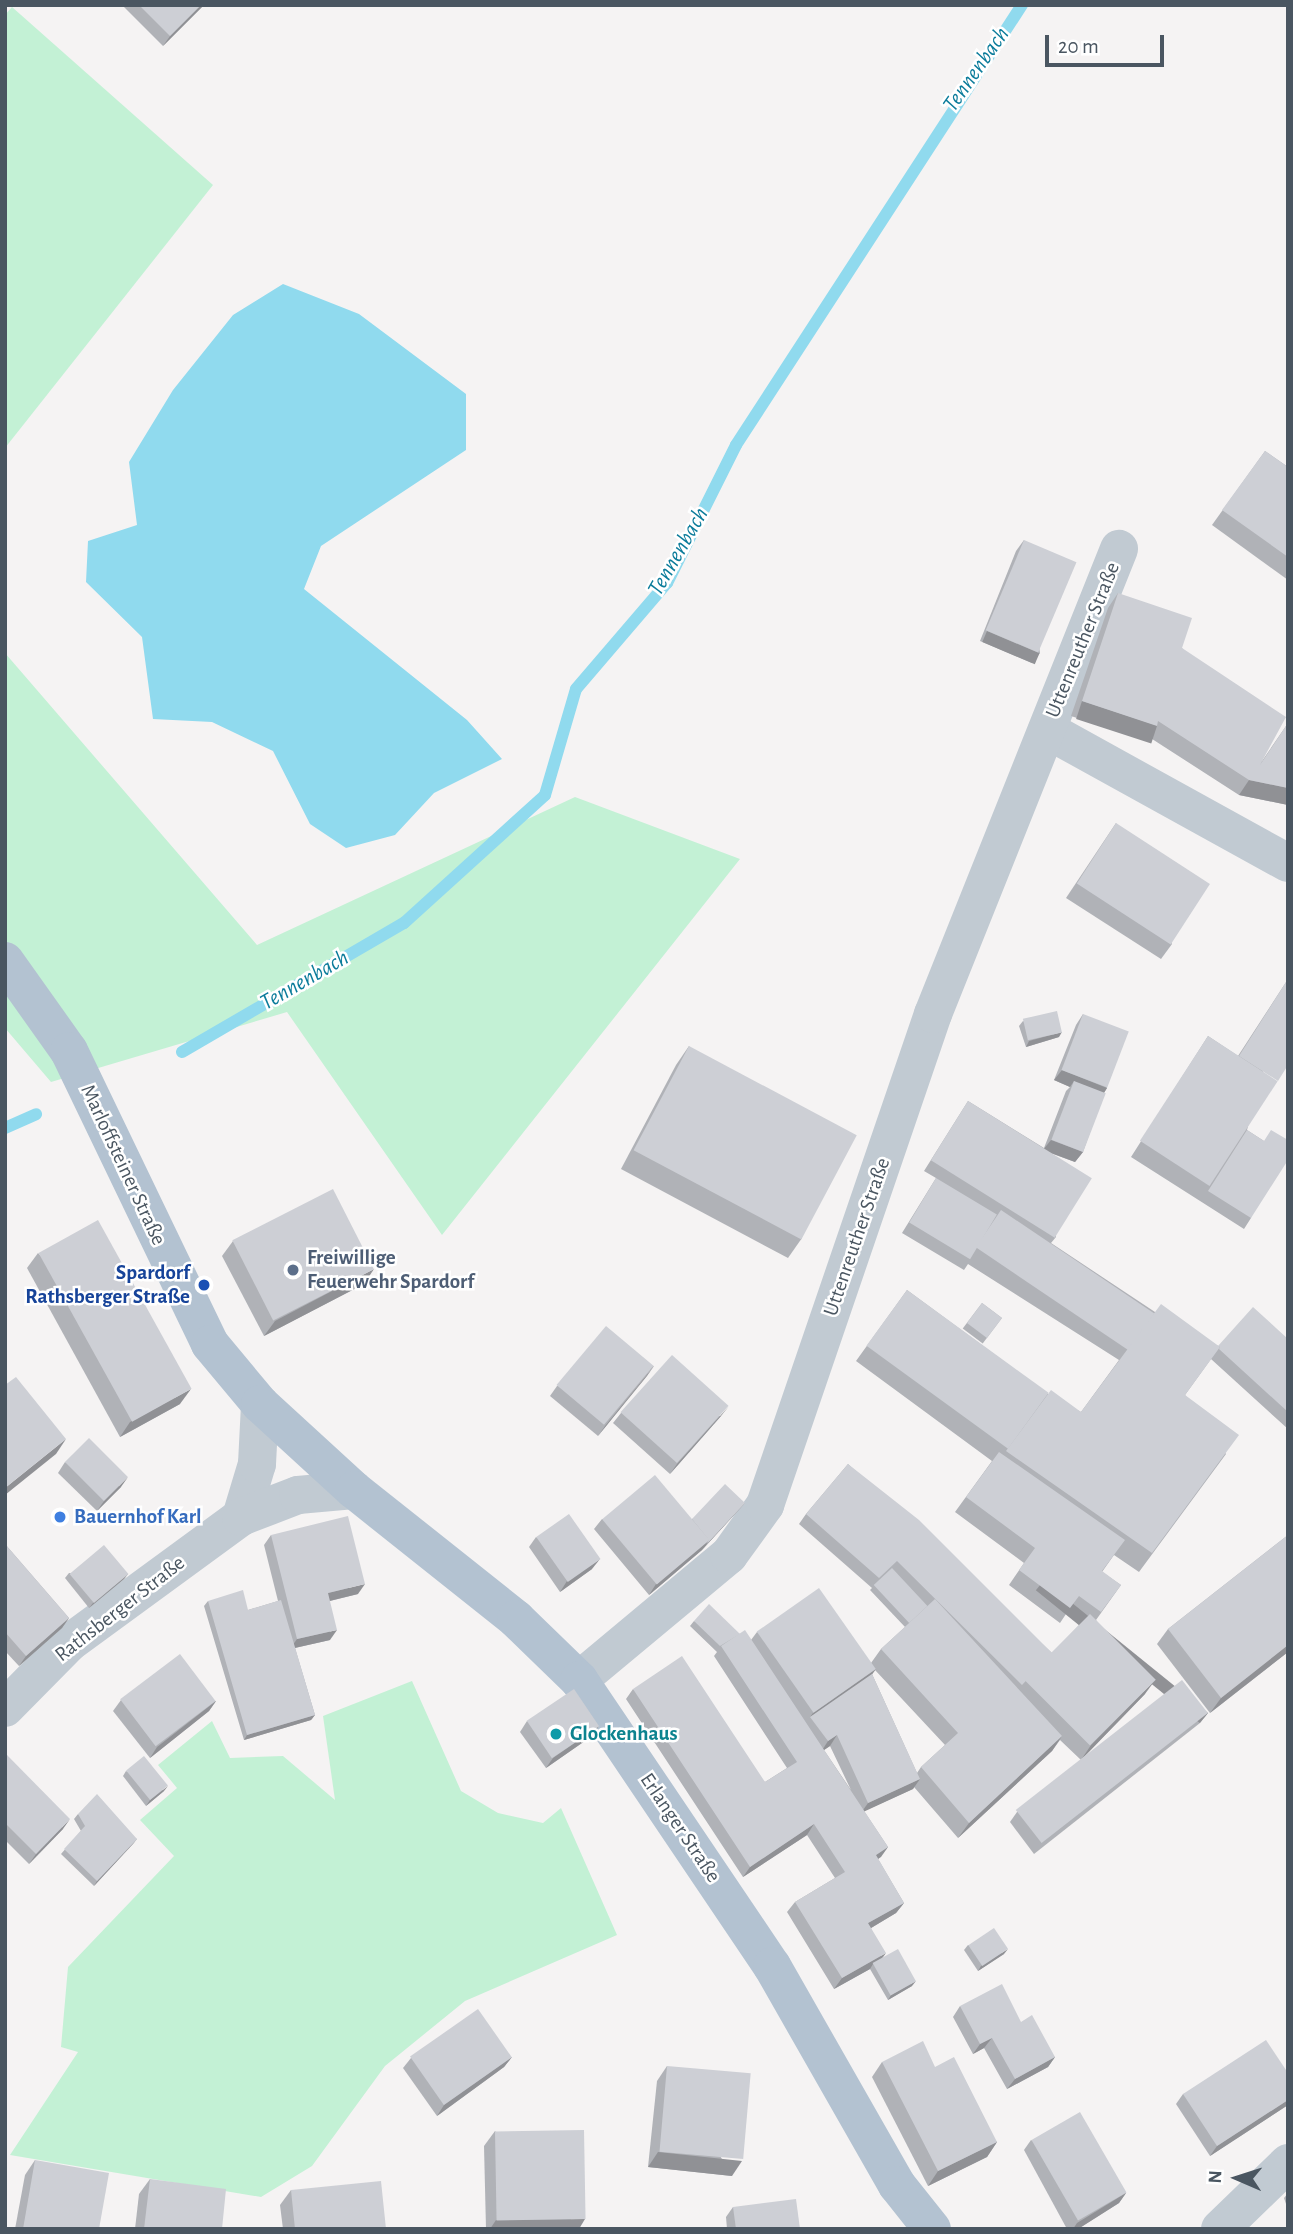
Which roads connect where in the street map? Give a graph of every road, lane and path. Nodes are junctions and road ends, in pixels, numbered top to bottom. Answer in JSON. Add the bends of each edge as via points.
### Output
{"nodes":[{"id":1,"x":1119,"y":549,"type":"dead end"},
{"id":2,"x":1047,"y":730,"type":"junction"},
{"id":3,"x":1288,"y":863,"type":"edge"},
{"id":4,"x":5,"y":961,"type":"edge"},
{"id":5,"x":260,"y":1404,"type":"junction"},
{"id":6,"x":354,"y":1490,"type":"junction"},
{"id":7,"x":241,"y":1517,"type":"junction"},
{"id":8,"x":579,"y":1680,"type":"junction"},
{"id":9,"x":5,"y":1708,"type":"edge"},
{"id":10,"x":1288,"y":2163,"type":"edge"},
{"id":11,"x":932,"y":2229,"type":"edge"},
{"id":12,"x":1220,"y":2229,"type":"edge"}],
"edges":[{"from":1,"to":2,"type":"street","name":"Uttenreuther Straße"},
{"from":2,"to":3,"type":"street","name":"Uttenreuther Straße"},
{"from":2,"to":8,"type":"street","name":"Uttenreuther Straße","via":[[933,1014],[765,1505],[729,1555]]},
{"from":4,"to":5,"type":"main road","name":"Marloffsteiner Straße","via":[[75,1062],[210,1344]]},
{"from":5,"to":6,"type":"main road","name":"Marloffsteiner Straße"},
{"from":5,"to":7,"type":"street","via":[[257,1464]]},
{"from":6,"to":7,"type":"street","name":"Rathsberger Straße","via":[[298,1495]]},
{"from":6,"to":8,"type":"main road","name":"Erlanger Straße","via":[[516,1619]]},
{"from":7,"to":9,"type":"street","name":"Rathsberger Straße","via":[[69,1643]]},
{"from":8,"to":11,"type":"main road","name":"Erlanger Straße","via":[[772,1966],[897,2185]]},
{"from":10,"to":12,"type":"street"}]}
